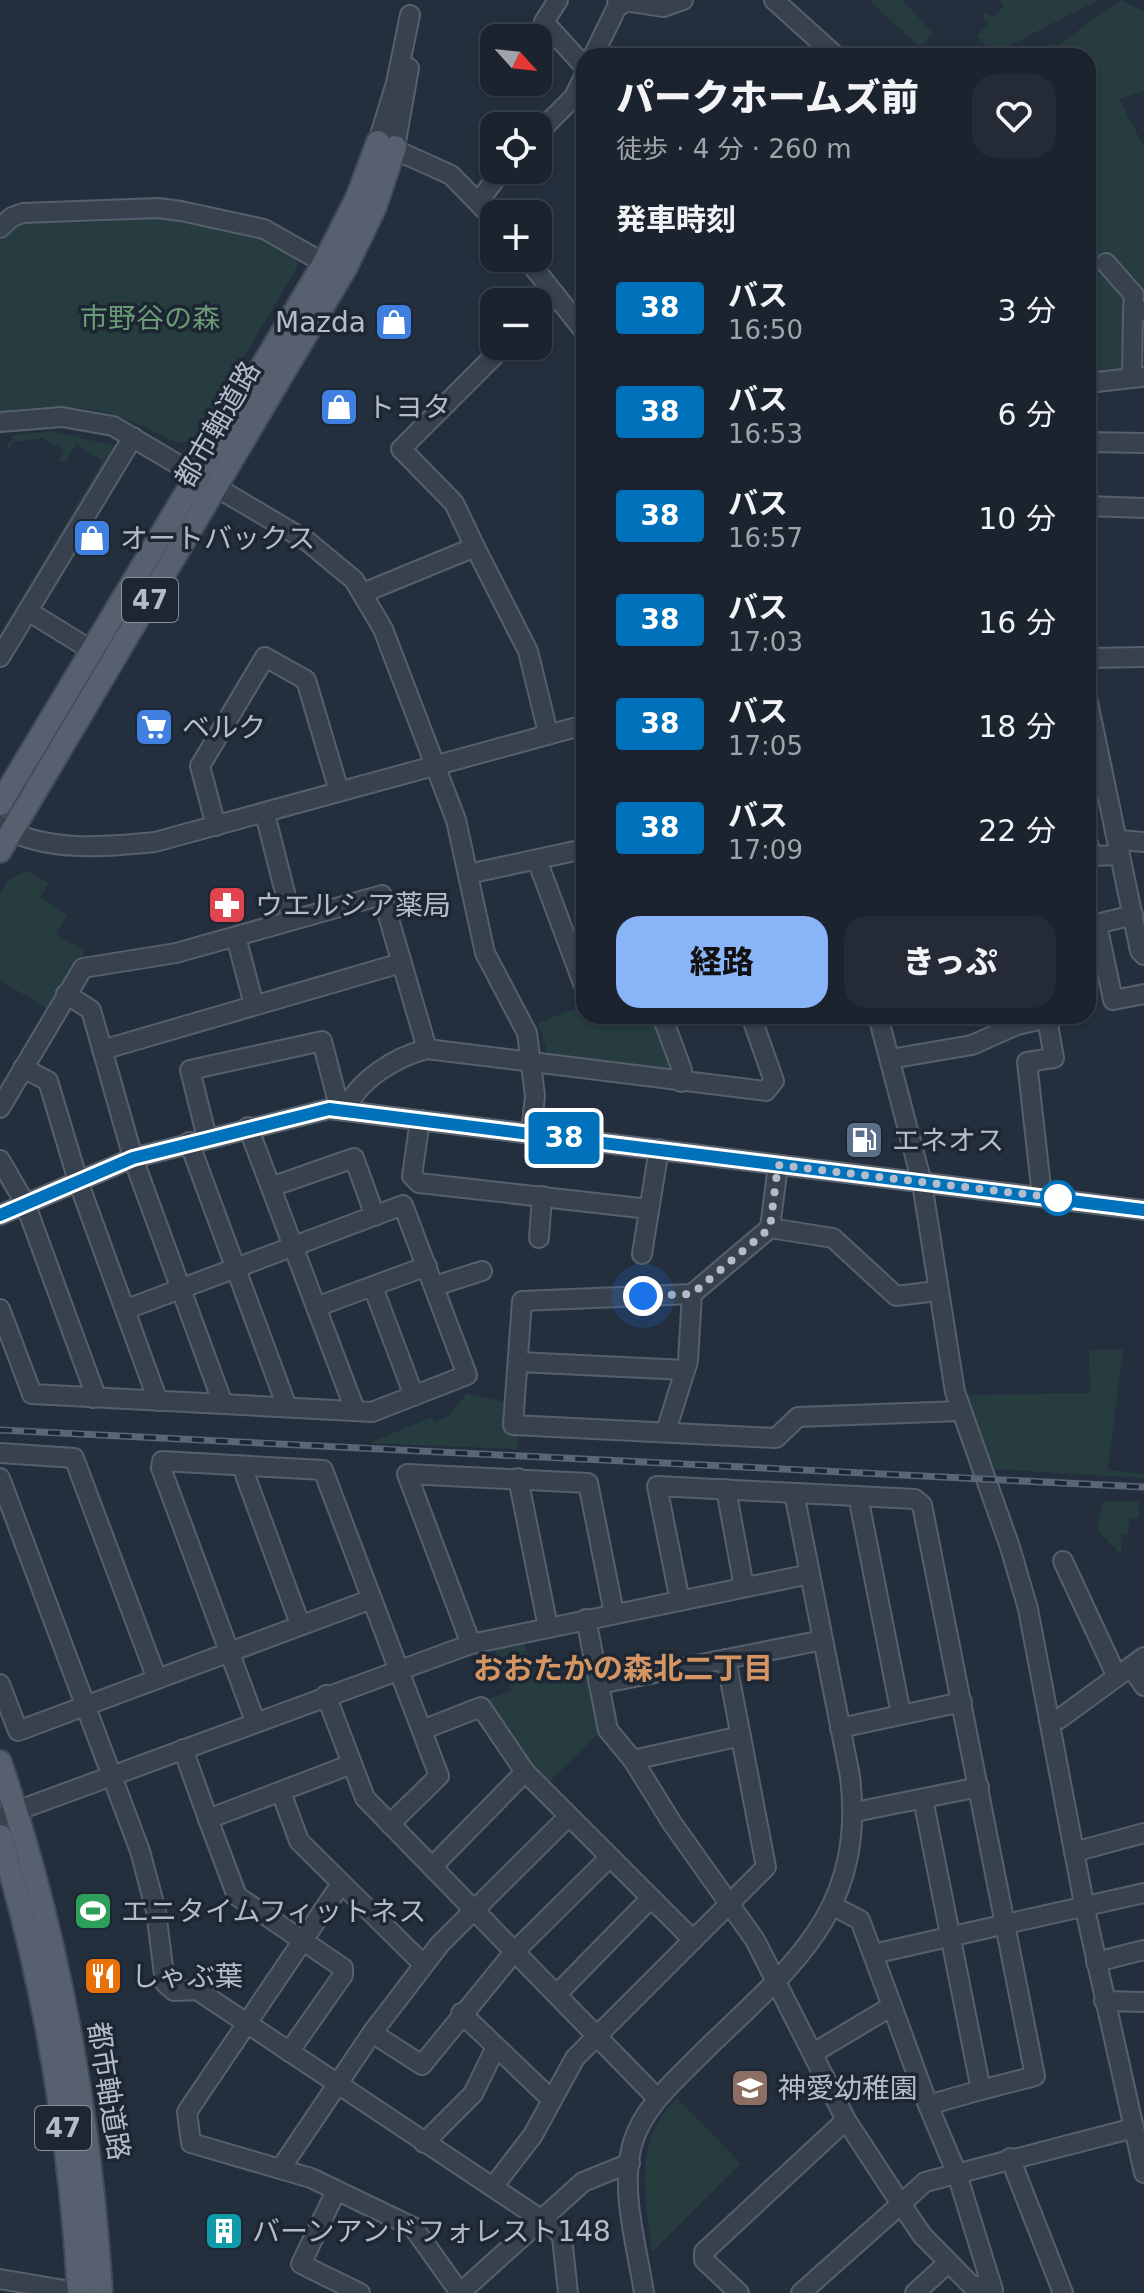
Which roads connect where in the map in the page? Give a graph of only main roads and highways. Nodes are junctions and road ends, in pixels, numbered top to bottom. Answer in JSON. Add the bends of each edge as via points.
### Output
{"nodes":[{"id":1,"x":206,"y":481,"type":"junction"},
{"id":2,"x":0,"y":804,"type":"edge"},
{"id":3,"x":3,"y":835,"type":"edge"},
{"id":4,"x":0,"y":1762,"type":"edge"},
{"id":5,"x":8,"y":1814,"type":"edge"},
{"id":6,"x":0,"y":1836,"type":"edge"},
{"id":7,"x":80,"y":2292,"type":"edge"},
{"id":8,"x":101,"y":2293,"type":"edge"}],
"edges":[{"from":1,"to":1,"type":"main road","name":"都市軸道路","number":"47","via":[[324,263],[386,144],[358,245]]},
{"from":1,"to":2,"type":"main road","name":"都市軸道路","number":"47","via":[[91,650]]},
{"from":1,"to":3,"type":"main road","name":"都市軸道路","number":"47"},
{"from":4,"to":5,"type":"main road","name":"都市軸道路","number":"47"},
{"from":5,"to":8,"type":"main road","name":"都市軸道路","number":"47","via":[[54,1952],[82,2103]]},
{"from":6,"to":7,"type":"main road","name":"都市軸道路","number":"47","via":[[31,1952],[58,2093]]}]}
